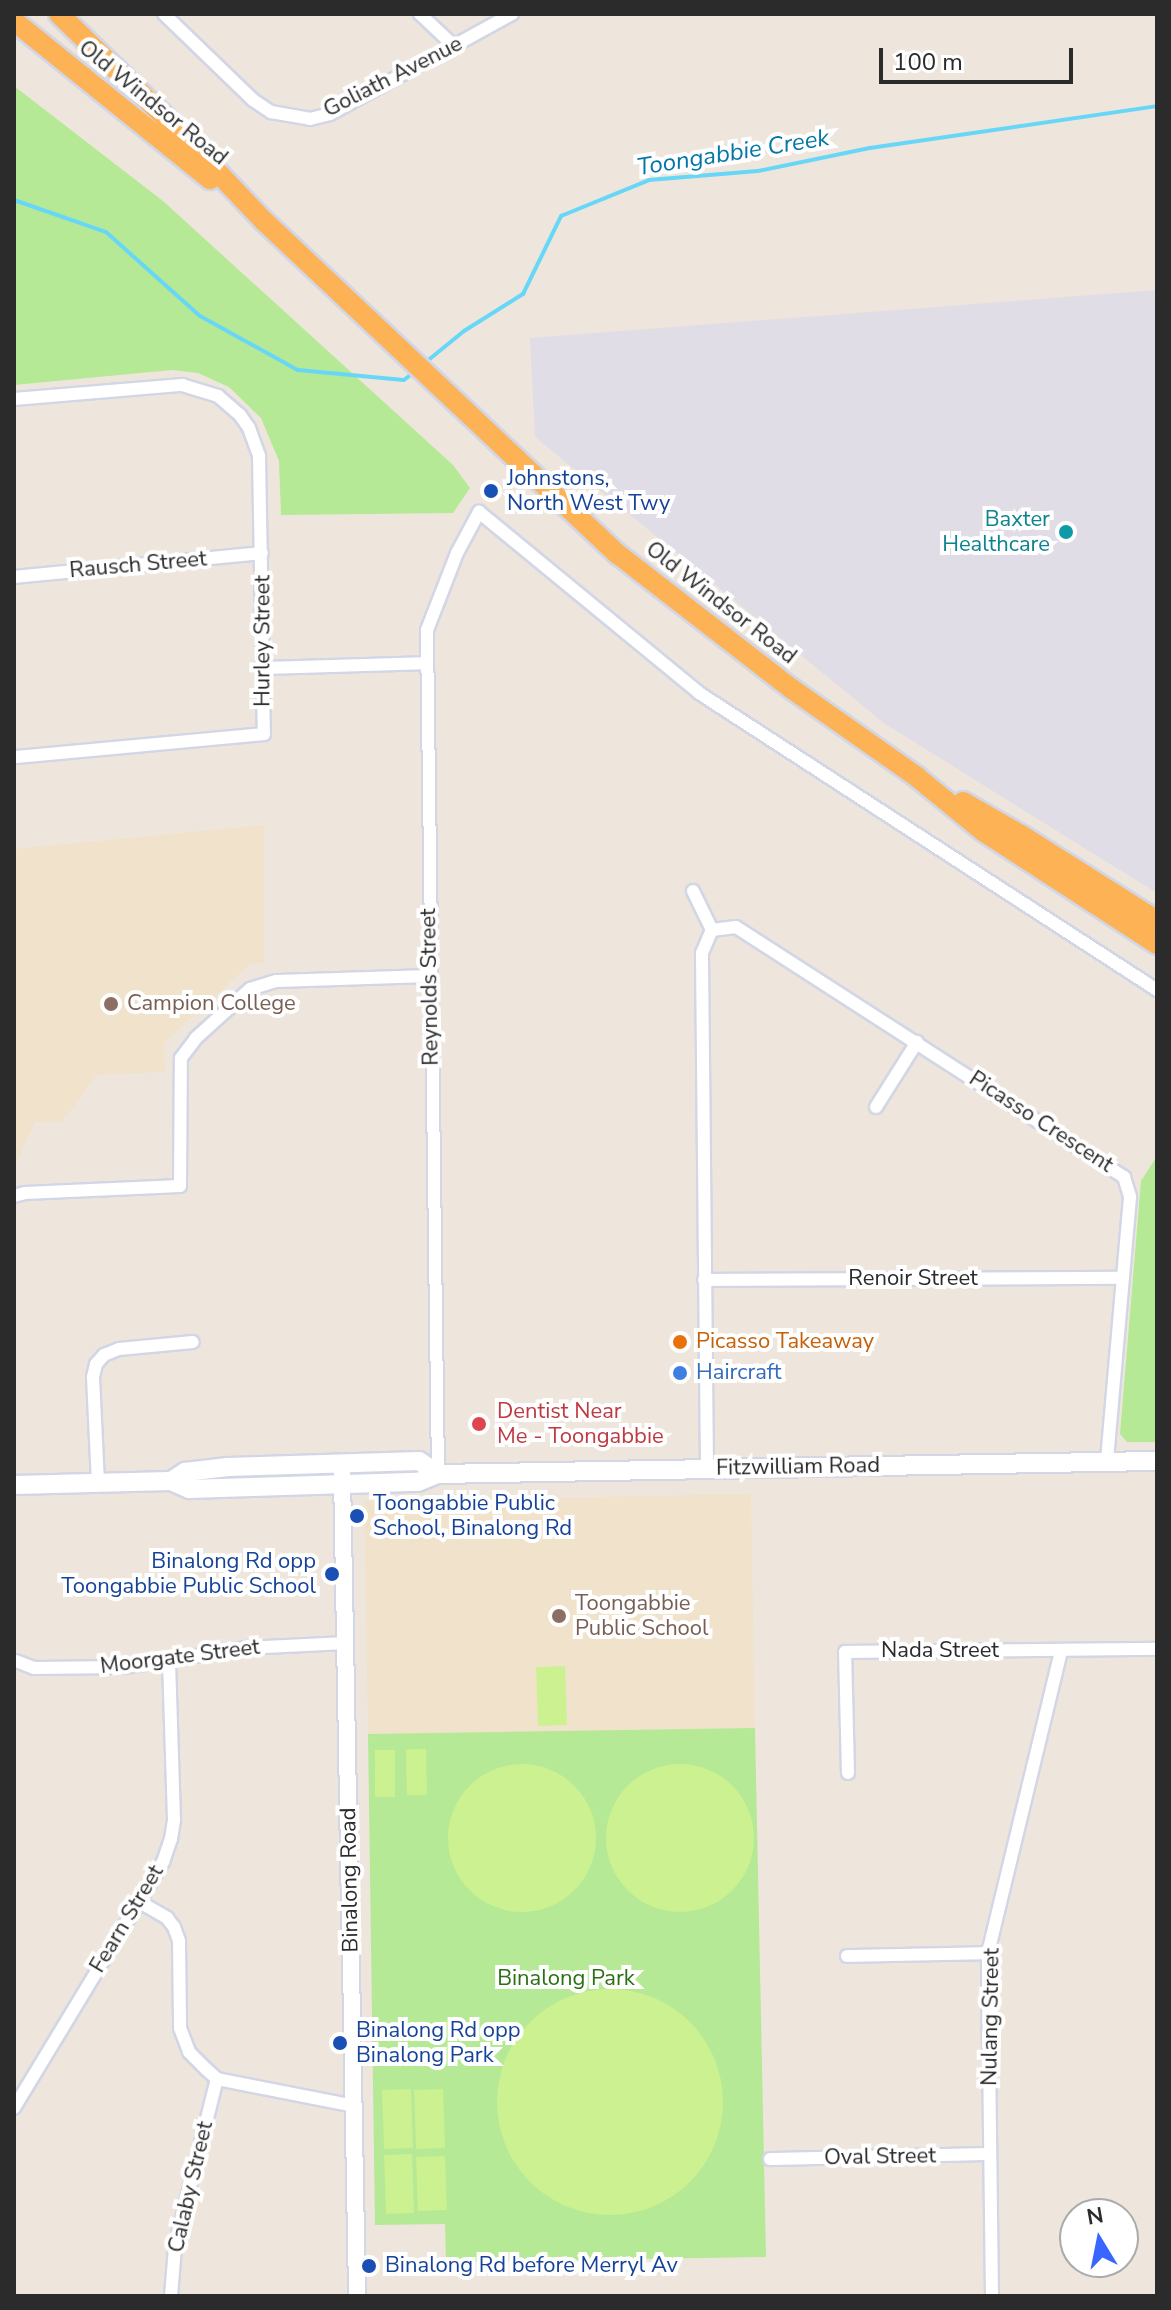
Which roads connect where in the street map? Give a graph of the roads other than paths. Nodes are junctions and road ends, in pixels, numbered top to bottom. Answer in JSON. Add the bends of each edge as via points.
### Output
{"nodes":[{"id":1,"x":59,"y":14,"type":"edge"},
{"id":2,"x":164,"y":14,"type":"edge"},
{"id":3,"x":420,"y":14,"type":"edge"},
{"id":4,"x":512,"y":14,"type":"edge"},
{"id":5,"x":14,"y":21,"type":"edge"},
{"id":6,"x":454,"y":46,"type":"junction"},
{"id":7,"x":264,"y":221,"type":"junction"},
{"id":8,"x":14,"y":399,"type":"edge"},
{"id":9,"x":262,"y":553,"type":"junction"},
{"id":10,"x":14,"y":577,"type":"edge"},
{"id":11,"x":426,"y":663,"type":"junction"},
{"id":12,"x":262,"y":668,"type":"junction"},
{"id":13,"x":14,"y":757,"type":"edge"},
{"id":14,"x":917,"y":777,"type":"junction"},
{"id":15,"x":693,"y":891,"type":"dead end"},
{"id":16,"x":1157,"y":921,"type":"edge"},
{"id":17,"x":712,"y":930,"type":"junction"},
{"id":18,"x":1157,"y":944,"type":"edge"},
{"id":19,"x":430,"y":976,"type":"junction"},
{"id":20,"x":1157,"y":990,"type":"edge"},
{"id":21,"x":917,"y":1042,"type":"junction"},
{"id":22,"x":876,"y":1107,"type":"dead end"},
{"id":23,"x":14,"y":1196,"type":"edge"},
{"id":24,"x":1123,"y":1278,"type":"junction"},
{"id":25,"x":704,"y":1280,"type":"junction"},
{"id":26,"x":193,"y":1342,"type":"dead end"},
{"id":27,"x":1107,"y":1461,"type":"junction"},
{"id":28,"x":1157,"y":1461,"type":"edge"},
{"id":29,"x":342,"y":1464,"type":"junction"},
{"id":30,"x":707,"y":1468,"type":"junction"},
{"id":31,"x":438,"y":1474,"type":"junction"},
{"id":32,"x":171,"y":1481,"type":"junction"},
{"id":33,"x":98,"y":1483,"type":"junction"},
{"id":34,"x":343,"y":1484,"type":"junction"},
{"id":35,"x":14,"y":1485,"type":"edge"},
{"id":36,"x":346,"y":1643,"type":"junction"},
{"id":37,"x":1157,"y":1649,"type":"edge"},
{"id":38,"x":1061,"y":1651,"type":"junction"},
{"id":39,"x":16,"y":1661,"type":"dead end"},
{"id":40,"x":169,"y":1662,"type":"junction"},
{"id":41,"x":848,"y":1773,"type":"dead end"},
{"id":42,"x":138,"y":1901,"type":"junction"},
{"id":43,"x":988,"y":1953,"type":"junction"},
{"id":44,"x":847,"y":1956,"type":"dead end"},
{"id":45,"x":217,"y":2079,"type":"junction"},
{"id":46,"x":354,"y":2106,"type":"junction"},
{"id":47,"x":14,"y":2108,"type":"edge"},
{"id":48,"x":990,"y":2154,"type":"junction"},
{"id":49,"x":770,"y":2159,"type":"dead end"},
{"id":50,"x":171,"y":2296,"type":"edge"},
{"id":51,"x":357,"y":2296,"type":"edge"},
{"id":52,"x":992,"y":2296,"type":"edge"}],
"edges":[{"from":1,"to":7,"type":"highway","name":"Old Windsor Road"},
{"from":2,"to":6,"type":"street","name":"Goliath Avenue","via":[[253,100],[290,117],[330,114]]},
{"from":3,"to":6,"type":"street"},
{"from":4,"to":6,"type":"street","name":"Goliath Avenue"},
{"from":5,"to":7,"type":"highway","name":"Old Windsor Road"},
{"from":7,"to":14,"type":"highway","name":"Old Windsor Road","via":[[619,555],[792,689]]},
{"from":8,"to":9,"type":"street","name":"Hurley Street","via":[[182,385],[228,404],[249,428],[259,456]]},
{"from":9,"to":10,"type":"street","name":"Rausch Street"},
{"from":9,"to":12,"type":"street","name":"Hurley Street"},
{"from":11,"to":12,"type":"street"},
{"from":11,"to":19,"type":"street","name":"Reynolds Street"},
{"from":11,"to":20,"type":"street","name":"Reynolds Street","via":[[427,630],[479,512],[699,693]]},
{"from":12,"to":13,"type":"street","name":"Hurley Street","via":[[264,734]]},
{"from":14,"to":16,"type":"highway","name":"Old Windsor Road"},
{"from":14,"to":18,"type":"highway","name":"Old Windsor Road","via":[[983,831]]},
{"from":15,"to":17,"type":"street"},
{"from":17,"to":21,"type":"street","name":"Picasso Crescent","via":[[736,927]]},
{"from":17,"to":25,"type":"street","via":[[702,953]]},
{"from":19,"to":23,"type":"street","via":[[276,981],[250,989],[181,1058],[180,1186]]},
{"from":19,"to":31,"type":"street","name":"Reynolds Street"},
{"from":21,"to":22,"type":"street"},
{"from":21,"to":24,"type":"street","name":"Picasso Crescent","via":[[1124,1177],[1130,1197]]},
{"from":24,"to":25,"type":"street","name":"Renoir Street"},
{"from":24,"to":27,"type":"street","name":"Picasso Crescent"},
{"from":25,"to":30,"type":"street"},
{"from":26,"to":33,"type":"street","via":[[119,1349],[96,1364]]},
{"from":27,"to":28,"type":"main road","name":"Fitzwilliam Road"},
{"from":27,"to":30,"type":"main road","name":"Fitzwilliam Road"},
{"from":29,"to":31,"type":"main road","name":"Fitzwilliam Road","via":[[419,1461]]},
{"from":29,"to":32,"type":"main road","name":"Fitzwilliam Road","via":[[214,1468],[185,1472]]},
{"from":29,"to":34,"type":"street","name":"Binalong Road"},
{"from":30,"to":31,"type":"main road","name":"Fitzwilliam Road"},
{"from":31,"to":34,"type":"main road","name":"Fitzwilliam Road","via":[[418,1482]]},
{"from":32,"to":33,"type":"main road","name":"Fitzwilliam Road"},
{"from":32,"to":34,"type":"main road","name":"Fitzwilliam Road","via":[[189,1489]]},
{"from":33,"to":35,"type":"main road","name":"Fitzwilliam Road"},
{"from":34,"to":36,"type":"street","name":"Binalong Road"},
{"from":36,"to":40,"type":"street","name":"Moorgate Street","via":[[245,1648]]},
{"from":36,"to":46,"type":"street","name":"Binalong Road"},
{"from":37,"to":38,"type":"street","name":"Nada Street"},
{"from":38,"to":41,"type":"street","name":"Nada Street","via":[[845,1652]]},
{"from":38,"to":43,"type":"street","name":"Nulang Street"},
{"from":39,"to":40,"type":"street","name":"Moorgate Street","via":[[34,1668]]},
{"from":40,"to":42,"type":"street","name":"Fearn Street","via":[[174,1820],[163,1862]]},
{"from":42,"to":45,"type":"street","via":[[174,1927],[183,2039]]},
{"from":42,"to":47,"type":"street","name":"Fearn Street"},
{"from":43,"to":44,"type":"street"},
{"from":43,"to":48,"type":"street","name":"Nulang Street"},
{"from":45,"to":46,"type":"street"},
{"from":45,"to":50,"type":"street","name":"Calaby Street","via":[[175,2247]]},
{"from":46,"to":51,"type":"street","name":"Binalong Road"},
{"from":48,"to":49,"type":"street","name":"Oval Street"},
{"from":48,"to":52,"type":"street","name":"Nulang Street"}]}
